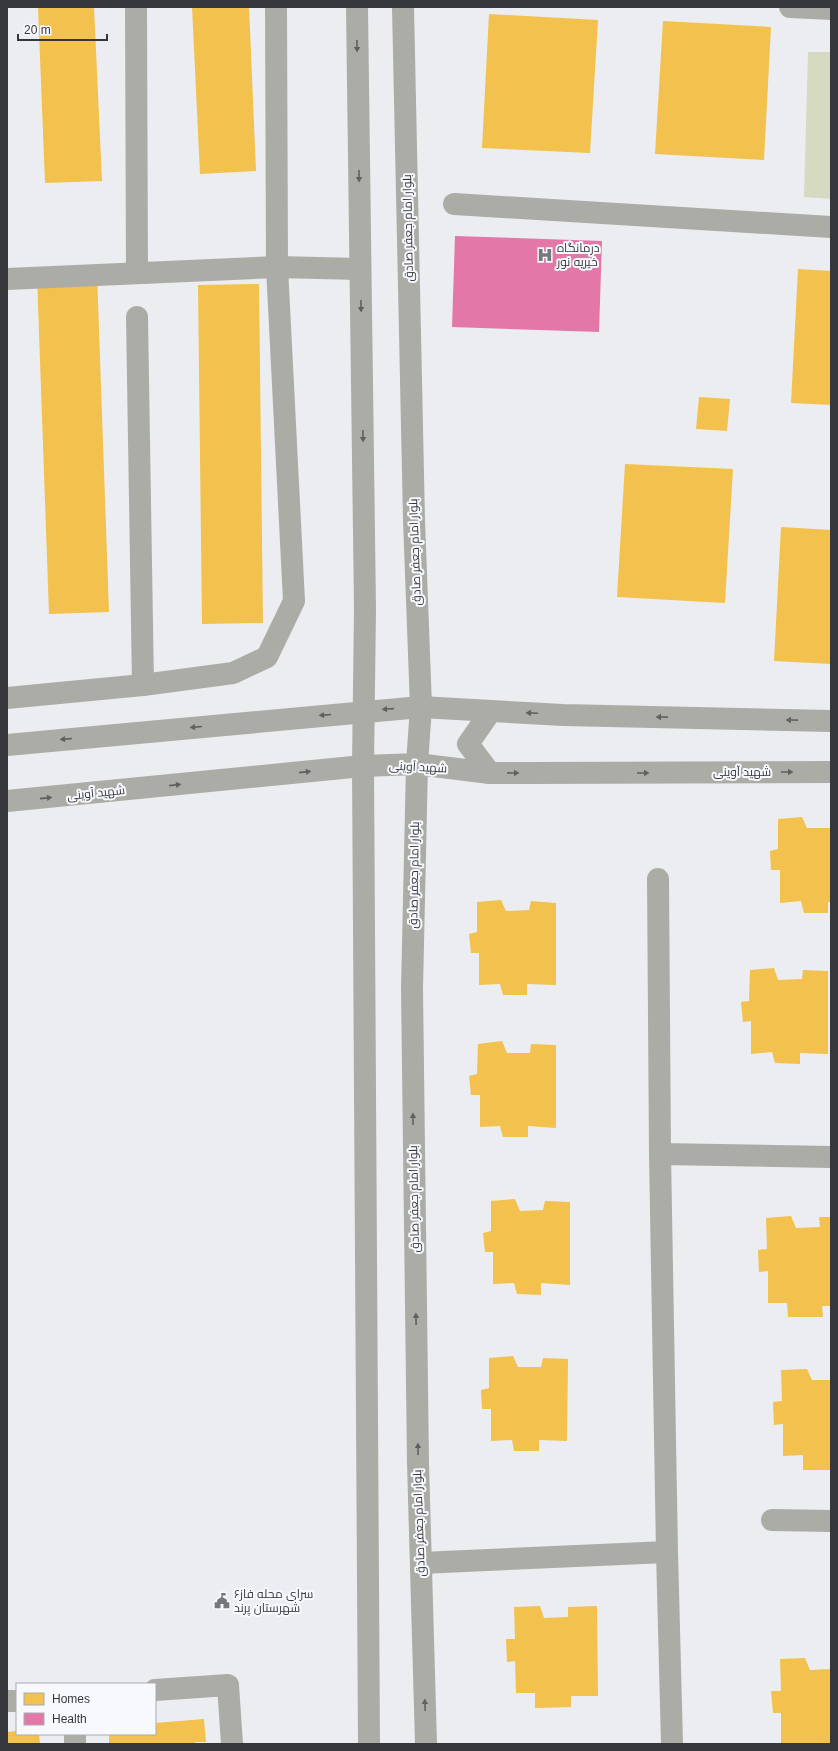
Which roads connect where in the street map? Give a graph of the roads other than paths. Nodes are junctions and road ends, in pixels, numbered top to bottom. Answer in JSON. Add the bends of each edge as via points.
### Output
{"nodes":[{"id":1,"x":136,"y":7,"type":"edge"},
{"id":2,"x":276,"y":7,"type":"edge"},
{"id":3,"x":357,"y":7,"type":"edge"},
{"id":4,"x":403,"y":7,"type":"edge"},
{"id":5,"x":790,"y":7,"type":"edge"},
{"id":6,"x":831,"y":9,"type":"edge"},
{"id":7,"x":454,"y":204,"type":"dead end"},
{"id":8,"x":831,"y":227,"type":"edge"},
{"id":9,"x":277,"y":266,"type":"junction"},
{"id":10,"x":360,"y":269,"type":"junction"},
{"id":11,"x":137,"y":273,"type":"junction"},
{"id":12,"x":7,"y":279,"type":"edge"},
{"id":13,"x":137,"y":317,"type":"dead end"},
{"id":14,"x":143,"y":685,"type":"junction"},
{"id":15,"x":7,"y":698,"type":"edge"},
{"id":16,"x":421,"y":707,"type":"junction"},
{"id":17,"x":364,"y":711,"type":"junction"},
{"id":18,"x":491,"y":711,"type":"junction"},
{"id":19,"x":831,"y":721,"type":"edge"},
{"id":20,"x":7,"y":745,"type":"edge"},
{"id":21,"x":417,"y":764,"type":"junction"},
{"id":22,"x":362,"y":766,"type":"junction"},
{"id":23,"x":490,"y":772,"type":"junction"},
{"id":24,"x":831,"y":772,"type":"edge"},
{"id":25,"x":7,"y":802,"type":"edge"},
{"id":26,"x":658,"y":879,"type":"dead end"},
{"id":27,"x":660,"y":1154,"type":"junction"},
{"id":28,"x":831,"y":1157,"type":"edge"},
{"id":29,"x":772,"y":1520,"type":"dead end"},
{"id":30,"x":831,"y":1521,"type":"edge"},
{"id":31,"x":667,"y":1552,"type":"junction"},
{"id":32,"x":421,"y":1563,"type":"junction"},
{"id":33,"x":156,"y":1690,"type":"edge"},
{"id":34,"x":232,"y":1744,"type":"edge"},
{"id":35,"x":369,"y":1744,"type":"edge"},
{"id":36,"x":426,"y":1744,"type":"edge"},
{"id":37,"x":672,"y":1744,"type":"edge"}],
"edges":[{"from":1,"to":11,"type":"street"},
{"from":2,"to":9,"type":"street"},
{"from":3,"to":10,"type":"street","one_way":true},
{"from":4,"to":16,"type":"street","name":"بلوار امام جعفر صادق","via":[[413,505]]},
{"from":5,"to":6,"type":"street"},
{"from":7,"to":8,"type":"street"},
{"from":9,"to":10,"type":"street"},
{"from":9,"to":11,"type":"street"},
{"from":9,"to":14,"type":"street","via":[[294,601],[267,657],[233,673]]},
{"from":10,"to":17,"type":"street","one_way":true},
{"from":11,"to":12,"type":"street"},
{"from":13,"to":14,"type":"street"},
{"from":14,"to":15,"type":"street"},
{"from":16,"to":17,"type":"street","one_way":true},
{"from":16,"to":18,"type":"street"},
{"from":16,"to":21,"type":"street","name":"بلوار امام جعفر صادق"},
{"from":17,"to":20,"type":"street","one_way":true},
{"from":17,"to":22,"type":"street"},
{"from":19,"to":18,"type":"street","one_way":true},
{"from":18,"to":23,"type":"street","via":[[468,744]]},
{"from":21,"to":22,"type":"street","name":"شهید آوینی"},
{"from":21,"to":23,"type":"street","name":"شهید آوینی"},
{"from":32,"to":21,"type":"street","name":"بلوار امام جعفر صادق","one_way":true,"via":[[412,989]]},
{"from":25,"to":22,"type":"street","name":"شهید آوینی","one_way":true},
{"from":22,"to":35,"type":"street"},
{"from":23,"to":24,"type":"street","name":"شهید آوینی","one_way":true},
{"from":26,"to":27,"type":"street"},
{"from":27,"to":28,"type":"street"},
{"from":27,"to":31,"type":"street"},
{"from":29,"to":30,"type":"street"},
{"from":31,"to":32,"type":"street"},
{"from":31,"to":37,"type":"street"},
{"from":36,"to":32,"type":"street","name":"بلوار امام جعفر صادق","one_way":true},
{"from":33,"to":34,"type":"street","via":[[228,1685]]}]}
